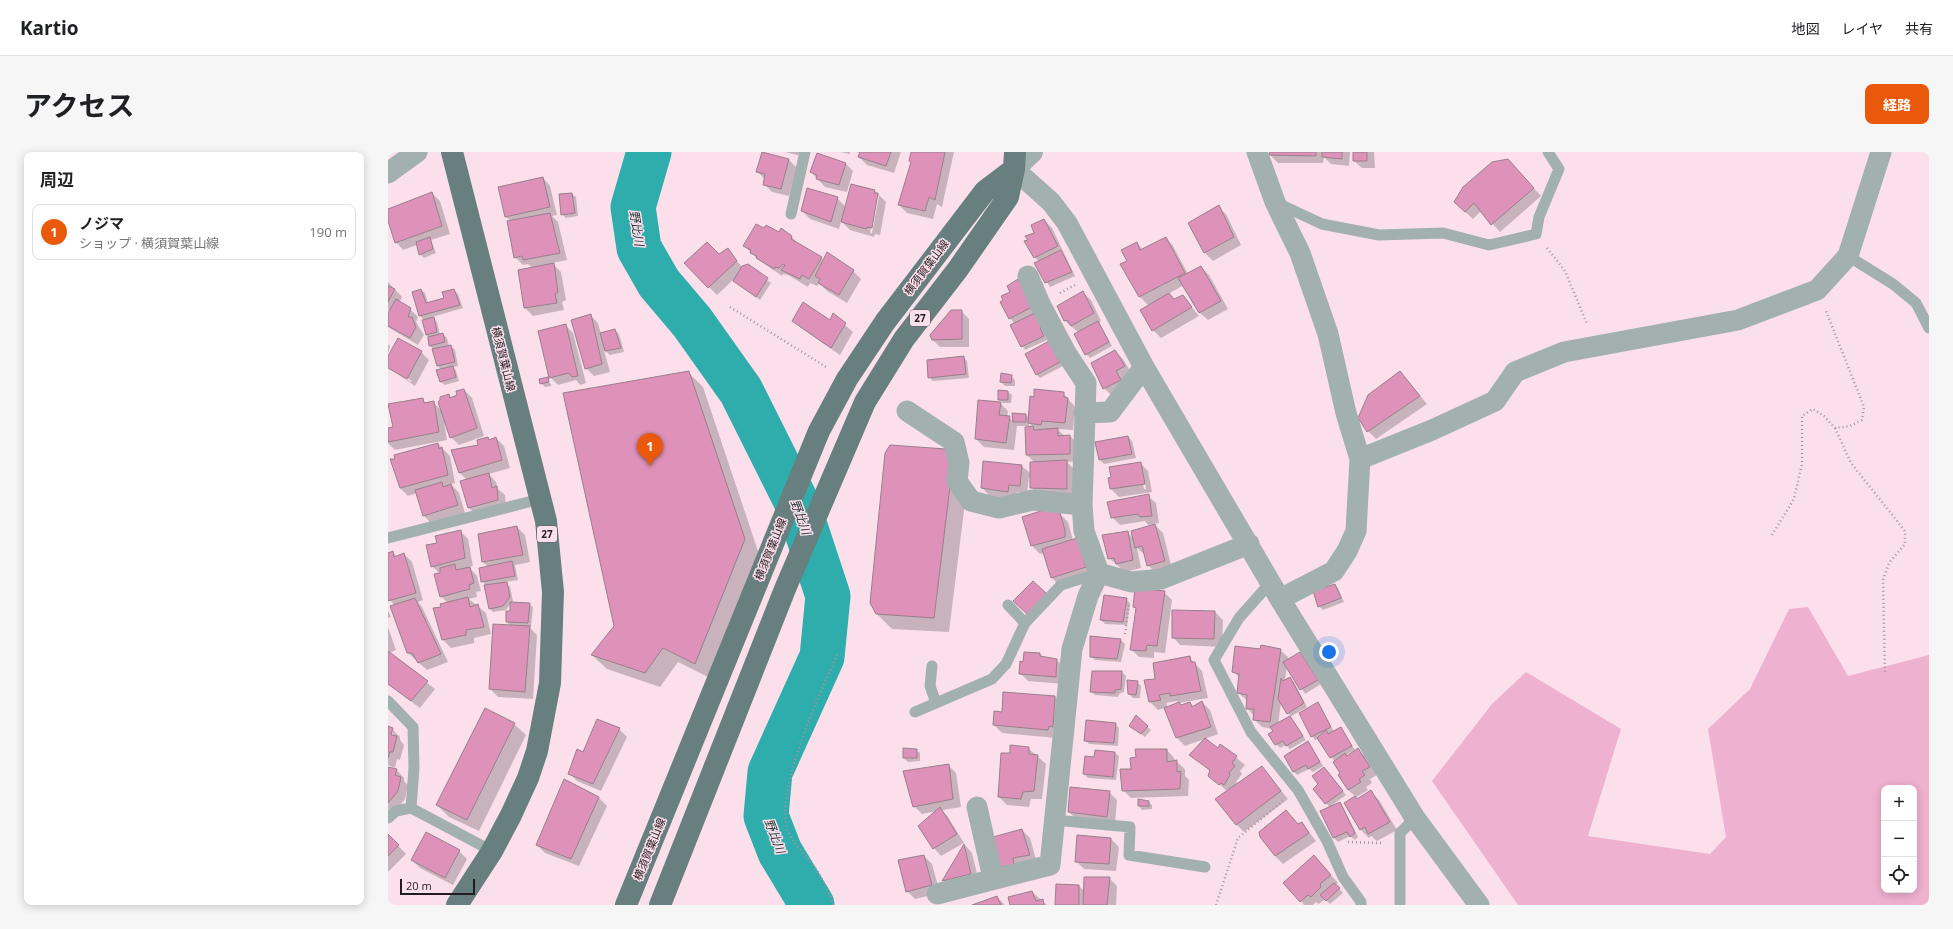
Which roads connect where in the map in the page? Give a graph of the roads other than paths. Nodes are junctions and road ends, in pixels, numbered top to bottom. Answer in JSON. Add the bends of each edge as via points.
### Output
{"nodes":[{"id":1,"x":417,"y":152,"type":"edge"},
{"id":2,"x":452,"y":152,"type":"edge"},
{"id":3,"x":805,"y":152,"type":"edge"},
{"id":4,"x":1032,"y":152,"type":"edge"},
{"id":5,"x":1257,"y":152,"type":"edge"},
{"id":6,"x":1548,"y":152,"type":"edge"},
{"id":7,"x":1881,"y":152,"type":"edge"},
{"id":8,"x":1015,"y":160,"type":"edge"},
{"id":9,"x":388,"y":173,"type":"edge"},
{"id":10,"x":1275,"y":202,"type":"junction"},
{"id":11,"x":791,"y":214,"type":"dead end"},
{"id":12,"x":1848,"y":256,"type":"junction"},
{"id":13,"x":1028,"y":276,"type":"dead end"},
{"id":14,"x":1929,"y":328,"type":"edge"},
{"id":15,"x":1144,"y":367,"type":"junction"},
{"id":16,"x":906,"y":410,"type":"dead end"},
{"id":17,"x":1084,"y":413,"type":"junction"},
{"id":18,"x":1360,"y":459,"type":"junction"},
{"id":19,"x":540,"y":499,"type":"junction"},
{"id":20,"x":1082,"y":505,"type":"junction"},
{"id":21,"x":388,"y":538,"type":"edge"},
{"id":22,"x":1249,"y":544,"type":"junction"},
{"id":23,"x":1099,"y":573,"type":"junction"},
{"id":24,"x":1275,"y":590,"type":"junction"},
{"id":25,"x":1008,"y":605,"type":"dead end"},
{"id":26,"x":1025,"y":623,"type":"junction"},
{"id":27,"x":932,"y":666,"type":"dead end"},
{"id":28,"x":388,"y":701,"type":"edge"},
{"id":29,"x":936,"y":702,"type":"junction"},
{"id":30,"x":915,"y":712,"type":"dead end"},
{"id":31,"x":977,"y":807,"type":"dead end"},
{"id":32,"x":411,"y":808,"type":"junction"},
{"id":33,"x":388,"y":818,"type":"edge"},
{"id":34,"x":1415,"y":818,"type":"junction"},
{"id":35,"x":1054,"y":820,"type":"junction"},
{"id":36,"x":492,"y":852,"type":"junction"},
{"id":37,"x":1205,"y":867,"type":"dead end"},
{"id":38,"x":993,"y":878,"type":"junction"},
{"id":39,"x":937,"y":894,"type":"dead end"},
{"id":40,"x":1400,"y":903,"type":"dead end"},
{"id":41,"x":457,"y":905,"type":"edge"},
{"id":42,"x":626,"y":905,"type":"edge"},
{"id":43,"x":660,"y":905,"type":"edge"},
{"id":44,"x":1361,"y":905,"type":"edge"},
{"id":45,"x":1479,"y":905,"type":"edge"}],
"edges":[{"from":1,"to":9,"type":"street"},
{"from":2,"to":19,"type":"main road","name":"横須賀葉山線","number":"27"},
{"from":3,"to":11,"type":"lane"},
{"from":4,"to":8,"type":"street"},
{"from":5,"to":10,"type":"street"},
{"from":6,"to":10,"type":"lane","via":[[1559,169],[1539,217],[1536,234],[1489,245],[1443,233],[1380,235],[1322,224]]},
{"from":7,"to":12,"type":"street"},
{"from":8,"to":15,"type":"street","via":[[1068,223]]},
{"from":8,"to":42,"type":"main road","name":"横須賀葉山線","number":"27","via":[[985,192],[889,315],[848,379],[819,431]]},
{"from":8,"to":43,"type":"main road","number":"27","via":[[1008,197],[958,269],[904,339],[865,402],[785,589]]},
{"from":10,"to":18,"type":"street","via":[[1300,253],[1328,334],[1346,413]]},
{"from":12,"to":14,"type":"lane","via":[[1894,284],[1916,303]]},
{"from":12,"to":18,"type":"street","via":[[1817,290],[1738,320],[1564,352],[1515,372],[1495,400],[1432,430]]},
{"from":13,"to":17,"type":"street","via":[[1066,352],[1086,383]]},
{"from":15,"to":17,"type":"street","via":[[1110,412]]},
{"from":15,"to":22,"type":"street"},
{"from":16,"to":20,"type":"street","via":[[954,442],[959,463],[957,481],[971,501],[998,508],[1033,500]]},
{"from":17,"to":20,"type":"street"},
{"from":18,"to":24,"type":"street","via":[[1356,531],[1347,552],[1334,571]]},
{"from":19,"to":21,"type":"lane"},
{"from":19,"to":36,"type":"main road","name":"横須賀葉山線","number":"27","via":[[546,521],[553,592],[550,683],[537,751],[528,778]]},
{"from":20,"to":23,"type":"street","via":[[1084,531]]},
{"from":22,"to":23,"type":"street","via":[[1161,579],[1131,582]]},
{"from":22,"to":24,"type":"street"},
{"from":23,"to":26,"type":"lane","via":[[1061,585]]},
{"from":23,"to":35,"type":"street","via":[[1088,596],[1072,649]]},
{"from":24,"to":34,"type":"street"},
{"from":24,"to":44,"type":"lane","via":[[1239,618],[1214,660],[1251,732],[1298,790],[1327,841],[1342,876]]},
{"from":25,"to":26,"type":"lane"},
{"from":26,"to":29,"type":"lane","via":[[1006,664],[992,679]]},
{"from":27,"to":29,"type":"lane","via":[[930,686]]},
{"from":28,"to":32,"type":"lane","via":[[413,727],[414,768]]},
{"from":29,"to":30,"type":"lane"},
{"from":31,"to":38,"type":"street"},
{"from":32,"to":33,"type":"lane","via":[[396,811]]},
{"from":32,"to":36,"type":"lane"},
{"from":34,"to":40,"type":"lane","via":[[1400,833]]},
{"from":34,"to":45,"type":"street"},
{"from":35,"to":37,"type":"lane","via":[[1130,827],[1129,854]]},
{"from":35,"to":38,"type":"street","via":[[1050,865]]},
{"from":36,"to":41,"type":"main road","name":"横須賀葉山線","number":"27"},
{"from":38,"to":39,"type":"street"}]}
